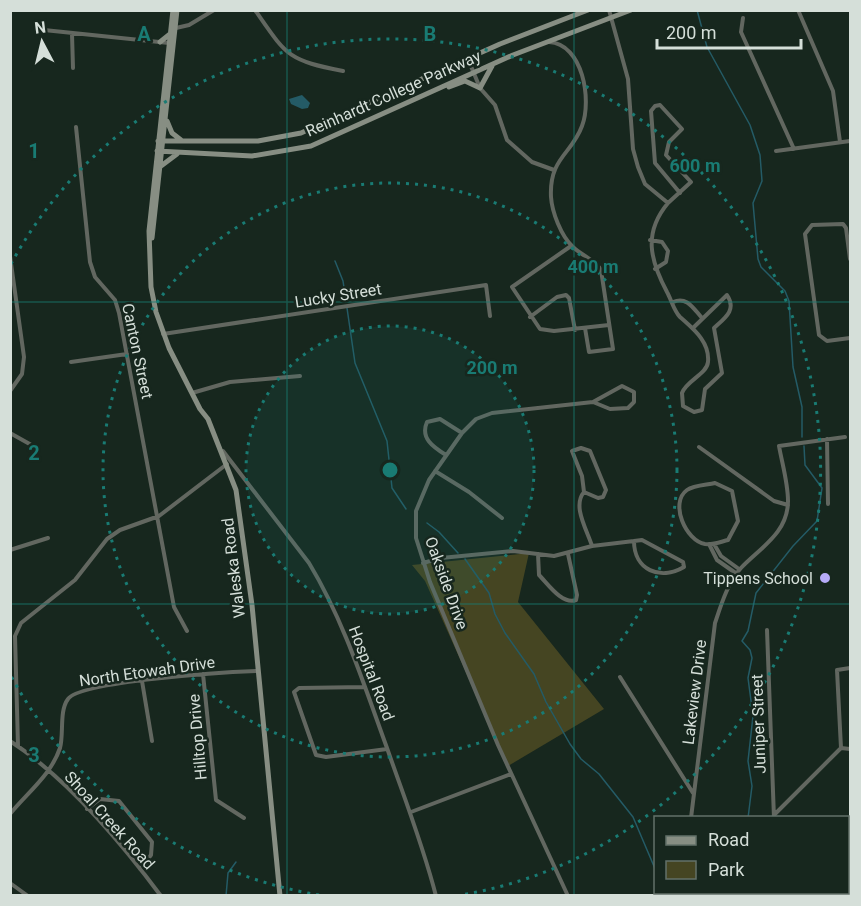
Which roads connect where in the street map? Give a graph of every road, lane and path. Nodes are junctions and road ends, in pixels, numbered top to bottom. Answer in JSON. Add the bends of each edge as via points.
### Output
{"nodes":[{"id":1,"x":175,"y":10,"type":"edge"},
{"id":2,"x":214,"y":10,"type":"edge"},
{"id":3,"x":255,"y":10,"type":"edge"},
{"id":4,"x":588,"y":10,"type":"edge"},
{"id":5,"x":609,"y":10,"type":"edge"},
{"id":6,"x":631,"y":10,"type":"edge"},
{"id":7,"x":798,"y":10,"type":"edge"},
{"id":8,"x":611,"y":18,"type":"junction"},
{"id":9,"x":743,"y":18,"type":"dead end"},
{"id":10,"x":44,"y":30,"type":"dead end"},
{"id":11,"x":173,"y":30,"type":"junction"},
{"id":12,"x":72,"y":34,"type":"junction"},
{"id":13,"x":160,"y":42,"type":"junction"},
{"id":14,"x":546,"y":42,"type":"junction"},
{"id":15,"x":170,"y":43,"type":"junction"},
{"id":16,"x":468,"y":59,"type":"junction"},
{"id":17,"x":495,"y":63,"type":"junction"},
{"id":18,"x":73,"y":68,"type":"dead end"},
{"id":19,"x":343,"y":71,"type":"dead end"},
{"id":20,"x":473,"y":72,"type":"junction"},
{"id":21,"x":480,"y":88,"type":"junction"},
{"id":22,"x":425,"y":94,"type":"junction"},
{"id":23,"x":166,"y":119,"type":"junction"},
{"id":24,"x":76,"y":127,"type":"dead end"},
{"id":25,"x":182,"y":140,"type":"junction"},
{"id":26,"x":161,"y":141,"type":"junction"},
{"id":27,"x":850,"y":141,"type":"edge"},
{"id":28,"x":840,"y":142,"type":"junction"},
{"id":29,"x":794,"y":149,"type":"junction"},
{"id":30,"x":776,"y":151,"type":"dead end"},
{"id":31,"x":160,"y":152,"type":"junction"},
{"id":32,"x":182,"y":153,"type":"junction"},
{"id":33,"x":161,"y":166,"type":"junction"},
{"id":34,"x":554,"y":170,"type":"junction"},
{"id":35,"x":680,"y":193,"type":"junction"},
{"id":36,"x":668,"y":203,"type":"junction"},
{"id":37,"x":650,"y":240,"type":"junction"},
{"id":38,"x":571,"y":246,"type":"junction"},
{"id":39,"x":150,"y":254,"type":"junction"},
{"id":40,"x":10,"y":256,"type":"edge"},
{"id":41,"x":850,"y":259,"type":"edge"},
{"id":42,"x":655,"y":269,"type":"junction"},
{"id":43,"x":13,"y":301,"type":"edge"},
{"id":44,"x":673,"y":303,"type":"junction"},
{"id":45,"x":490,"y":316,"type":"dead end"},
{"id":46,"x":530,"y":317,"type":"junction"},
{"id":47,"x":702,"y":318,"type":"junction"},
{"id":48,"x":609,"y":325,"type":"junction"},
{"id":49,"x":694,"y":327,"type":"junction"},
{"id":50,"x":585,"y":328,"type":"junction"},
{"id":51,"x":575,"y":330,"type":"junction"},
{"id":52,"x":163,"y":334,"type":"junction"},
{"id":53,"x":850,"y":338,"type":"edge"},
{"id":54,"x":126,"y":354,"type":"junction"},
{"id":55,"x":72,"y":362,"type":"dead end"},
{"id":56,"x":300,"y":376,"type":"dead end"},
{"id":57,"x":10,"y":391,"type":"edge"},
{"id":58,"x":192,"y":393,"type":"junction"},
{"id":59,"x":593,"y":402,"type":"junction"},
{"id":60,"x":10,"y":433,"type":"edge"},
{"id":61,"x":462,"y":433,"type":"junction"},
{"id":62,"x":845,"y":437,"type":"dead end"},
{"id":63,"x":827,"y":439,"type":"junction"},
{"id":64,"x":35,"y":447,"type":"dead end"},
{"id":65,"x":699,"y":447,"type":"dead end"},
{"id":66,"x":223,"y":451,"type":"junction"},
{"id":67,"x":446,"y":454,"type":"junction"},
{"id":68,"x":227,"y":464,"type":"junction"},
{"id":69,"x":435,"y":471,"type":"junction"},
{"id":70,"x":584,"y":492,"type":"junction"},
{"id":71,"x":828,"y":504,"type":"dead end"},
{"id":72,"x":788,"y":505,"type":"junction"},
{"id":73,"x":159,"y":516,"type":"junction"},
{"id":74,"x":502,"y":518,"type":"dead end"},
{"id":75,"x":48,"y":538,"type":"dead end"},
{"id":76,"x":633,"y":541,"type":"junction"},
{"id":77,"x":712,"y":544,"type":"junction"},
{"id":78,"x":592,"y":546,"type":"junction"},
{"id":79,"x":10,"y":550,"type":"edge"},
{"id":80,"x":538,"y":554,"type":"junction"},
{"id":81,"x":568,"y":554,"type":"junction"},
{"id":82,"x":423,"y":562,"type":"junction"},
{"id":83,"x":738,"y":572,"type":"junction"},
{"id":84,"x":187,"y":630,"type":"dead end"},
{"id":85,"x":767,"y":630,"type":"dead end"},
{"id":86,"x":850,"y":668,"type":"edge"},
{"id":87,"x":257,"y":671,"type":"junction"},
{"id":88,"x":203,"y":674,"type":"junction"},
{"id":89,"x":620,"y":677,"type":"dead end"},
{"id":90,"x":142,"y":681,"type":"junction"},
{"id":91,"x":366,"y":687,"type":"junction"},
{"id":92,"x":10,"y":741,"type":"edge"},
{"id":93,"x":152,"y":741,"type":"dead end"},
{"id":94,"x":18,"y":746,"type":"junction"},
{"id":95,"x":841,"y":748,"type":"junction"},
{"id":96,"x":387,"y":749,"type":"junction"},
{"id":97,"x":850,"y":749,"type":"edge"},
{"id":98,"x":50,"y":770,"type":"junction"},
{"id":99,"x":511,"y":774,"type":"junction"},
{"id":100,"x":694,"y":794,"type":"junction"},
{"id":101,"x":87,"y":808,"type":"junction"},
{"id":102,"x":411,"y":812,"type":"junction"},
{"id":103,"x":10,"y":814,"type":"edge"},
{"id":104,"x":691,"y":816,"type":"edge"},
{"id":105,"x":774,"y":816,"type":"edge"},
{"id":106,"x":244,"y":818,"type":"dead end"},
{"id":107,"x":140,"y":870,"type":"junction"},
{"id":108,"x":10,"y":883,"type":"edge"},
{"id":109,"x":28,"y":896,"type":"edge"},
{"id":110,"x":160,"y":896,"type":"edge"},
{"id":111,"x":280,"y":896,"type":"edge"},
{"id":112,"x":436,"y":896,"type":"edge"},
{"id":113,"x":568,"y":896,"type":"edge"}],
"edges":[{"from":1,"to":11,"type":"main road"},
{"from":2,"to":11,"type":"street"},
{"from":3,"to":19,"type":"street","via":[[286,52],[296,59]]},
{"from":4,"to":16,"type":"main road","name":"Reinhardt College Parkway"},
{"from":5,"to":8,"type":"street"},
{"from":6,"to":8,"type":"main road","name":"Reinhardt College Parkway"},
{"from":7,"to":28,"type":"street","via":[[833,91]]},
{"from":8,"to":14,"type":"main road","name":"Reinhardt College Parkway"},
{"from":8,"to":36,"type":"street","via":[[628,79],[633,150],[645,184]]},
{"from":9,"to":29,"type":"street","via":[[741,32]]},
{"from":10,"to":12,"type":"street"},
{"from":11,"to":13,"type":"main road"},
{"from":11,"to":15,"type":"main road"},
{"from":11,"to":23,"type":"main road"},
{"from":12,"to":13,"type":"street"},
{"from":12,"to":18,"type":"street"},
{"from":13,"to":15,"type":"street"},
{"from":14,"to":17,"type":"main road","name":"Reinhardt College Parkway"},
{"from":14,"to":34,"type":"street","via":[[563,45],[574,58],[582,78],[585,117],[579,134]]},
{"from":15,"to":26,"type":"main road"},
{"from":16,"to":20,"type":"street"},
{"from":16,"to":25,"type":"main road","name":"Reinhardt College Parkway","via":[[301,134],[258,141]]},
{"from":17,"to":20,"type":"main road","name":"Reinhardt College Parkway"},
{"from":17,"to":21,"type":"main road"},
{"from":20,"to":21,"type":"street"},
{"from":20,"to":22,"type":"main road","name":"Reinhardt College Parkway"},
{"from":21,"to":22,"type":"main road","via":[[465,81]]},
{"from":21,"to":34,"type":"street","via":[[495,105],[507,140],[532,162]]},
{"from":22,"to":32,"type":"main road","name":"Reinhardt College Parkway","via":[[326,140],[289,152],[252,156]]},
{"from":23,"to":25,"type":"main road","via":[[172,133]]},
{"from":23,"to":26,"type":"main road"},
{"from":24,"to":54,"type":"street","name":"Canton Street","via":[[90,262],[95,277],[115,300]]},
{"from":25,"to":26,"type":"main road","name":"Reinhardt College Parkway"},
{"from":26,"to":31,"type":"main road"},
{"from":27,"to":28,"type":"street"},
{"from":28,"to":29,"type":"street"},
{"from":29,"to":30,"type":"street"},
{"from":31,"to":32,"type":"main road","name":"Reinhardt College Parkway"},
{"from":31,"to":33,"type":"main road","name":"Waleska Road"},
{"from":31,"to":39,"type":"main road","name":"Waleska Road"},
{"from":32,"to":33,"type":"main road"},
{"from":33,"to":39,"type":"main road","name":"Waleska Road"},
{"from":34,"to":38,"type":"street","via":[[553,210]]},
{"from":35,"to":35,"type":"street","via":[[691,182],[666,155],[669,142],[682,129],[660,105],[655,105],[651,111],[655,163]]},
{"from":35,"to":36,"type":"street"},
{"from":36,"to":37,"type":"street","via":[[655,221]]},
{"from":37,"to":42,"type":"street"},
{"from":37,"to":42,"type":"street","via":[[662,242],[668,254],[664,264]]},
{"from":38,"to":46,"type":"street","via":[[512,287]]},
{"from":38,"to":48,"type":"street","via":[[599,267]]},
{"from":39,"to":52,"type":"main road","name":"Waleska Road","via":[[153,299]]},
{"from":40,"to":43,"type":"street"},
{"from":41,"to":53,"type":"street","via":[[843,224],[808,228],[805,234],[819,335],[827,341]]},
{"from":42,"to":44,"type":"street"},
{"from":43,"to":57,"type":"street","via":[[24,357],[22,374]]},
{"from":44,"to":47,"type":"street","via":[[687,301]]},
{"from":44,"to":49,"type":"street","via":[[678,315]]},
{"from":45,"to":52,"type":"street","name":"Lucky Street","via":[[486,285]]},
{"from":46,"to":51,"type":"street","via":[[540,329]]},
{"from":46,"to":51,"type":"street","via":[[566,295]]},
{"from":47,"to":49,"type":"street"},
{"from":47,"to":49,"type":"street","via":[[728,296],[730,312],[714,328],[722,373],[705,389],[702,410],[694,412],[683,406],[682,393],[708,360]]},
{"from":48,"to":50,"type":"street"},
{"from":48,"to":50,"type":"street","via":[[613,349],[592,353],[587,349]]},
{"from":50,"to":51,"type":"street"},
{"from":52,"to":58,"type":"main road","name":"Waleska Road"},
{"from":54,"to":55,"type":"street"},
{"from":54,"to":73,"type":"street","name":"Canton Street"},
{"from":56,"to":58,"type":"street","via":[[230,382]]},
{"from":58,"to":66,"type":"main road","name":"Waleska Road"},
{"from":59,"to":59,"type":"street","name":"Oakside Drive","via":[[622,410],[631,406],[634,392],[622,386]]},
{"from":59,"to":61,"type":"street","name":"Oakside Drive","via":[[492,413],[476,419]]},
{"from":60,"to":64,"type":"street"},
{"from":61,"to":67,"type":"street","name":"Oakside Drive"},
{"from":61,"to":67,"type":"street","via":[[440,419],[428,422],[424,430],[427,440]]},
{"from":62,"to":63,"type":"street"},
{"from":63,"to":71,"type":"street"},
{"from":63,"to":72,"type":"street","via":[[779,446]]},
{"from":65,"to":72,"type":"street","via":[[774,501]]},
{"from":66,"to":68,"type":"main road","name":"Waleska Road"},
{"from":66,"to":91,"type":"street","name":"Hospital Road","via":[[318,578],[355,654]]},
{"from":67,"to":69,"type":"street","name":"Oakside Drive"},
{"from":68,"to":73,"type":"street"},
{"from":68,"to":87,"type":"main road","name":"Waleska Road","via":[[242,527]]},
{"from":69,"to":74,"type":"street"},
{"from":69,"to":82,"type":"street","name":"Oakside Drive","via":[[424,487],[416,511],[416,538]]},
{"from":70,"to":70,"type":"street","via":[[598,498],[606,490],[590,451],[581,448],[572,451]]},
{"from":70,"to":78,"type":"street","via":[[578,507]]},
{"from":72,"to":83,"type":"street","name":"Lakeview Drive","via":[[784,524]]},
{"from":73,"to":84,"type":"street","name":"Canton Street","via":[[174,607]]},
{"from":73,"to":94,"type":"street","via":[[113,533],[75,580],[18,627]]},
{"from":75,"to":79,"type":"street"},
{"from":76,"to":76,"type":"street","via":[[642,540],[660,548],[683,562],[684,567],[655,574],[648,571]]},
{"from":76,"to":78,"type":"street"},
{"from":77,"to":77,"type":"street","via":[[728,540],[738,521],[732,491],[715,483],[689,489],[683,494],[681,506],[687,532],[697,542]]},
{"from":77,"to":83,"type":"street","via":[[717,560]]},
{"from":78,"to":81,"type":"street"},
{"from":80,"to":81,"type":"street"},
{"from":80,"to":81,"type":"street","via":[[539,575],[570,602],[577,595]]},
{"from":80,"to":82,"type":"street","via":[[513,550]]},
{"from":82,"to":99,"type":"street","name":"Oakside Drive"},
{"from":83,"to":100,"type":"street","name":"Lakeview Drive","via":[[715,623]]},
{"from":85,"to":105,"type":"street","name":"Juniper Street"},
{"from":86,"to":95,"type":"street","via":[[837,670]]},
{"from":87,"to":88,"type":"street","name":"North Etowah Drive"},
{"from":87,"to":111,"type":"main road","name":"Waleska Road"},
{"from":88,"to":90,"type":"street","name":"North Etowah Drive"},
{"from":88,"to":106,"type":"street","name":"Hilltop Drive","via":[[216,800]]},
{"from":89,"to":100,"type":"street"},
{"from":90,"to":93,"type":"street"},
{"from":90,"to":98,"type":"street","name":"North Etowah Drive","via":[[88,688],[71,696],[66,702],[59,749]]},
{"from":91,"to":96,"type":"street","name":"Hospital Road"},
{"from":91,"to":96,"type":"street","via":[[299,688],[294,692],[316,755]]},
{"from":92,"to":94,"type":"street","name":"Shoal Creek Road"},
{"from":94,"to":98,"type":"street","name":"Shoal Creek Road"},
{"from":95,"to":97,"type":"street"},
{"from":95,"to":105,"type":"street"},
{"from":96,"to":102,"type":"street","name":"Hospital Road"},
{"from":98,"to":101,"type":"street","name":"Shoal Creek Road"},
{"from":98,"to":103,"type":"street","name":"North Etowah Drive"},
{"from":99,"to":102,"type":"street"},
{"from":99,"to":113,"type":"street","name":"Oakside Drive"},
{"from":100,"to":104,"type":"street","name":"Lakeview Drive"},
{"from":101,"to":107,"type":"street","name":"Shoal Creek Road"},
{"from":101,"to":107,"type":"street","via":[[100,800],[120,801],[152,842],[151,855]]},
{"from":102,"to":112,"type":"street","name":"Hospital Road"},
{"from":107,"to":110,"type":"street","name":"Shoal Creek Road"},
{"from":108,"to":109,"type":"street"}]}
